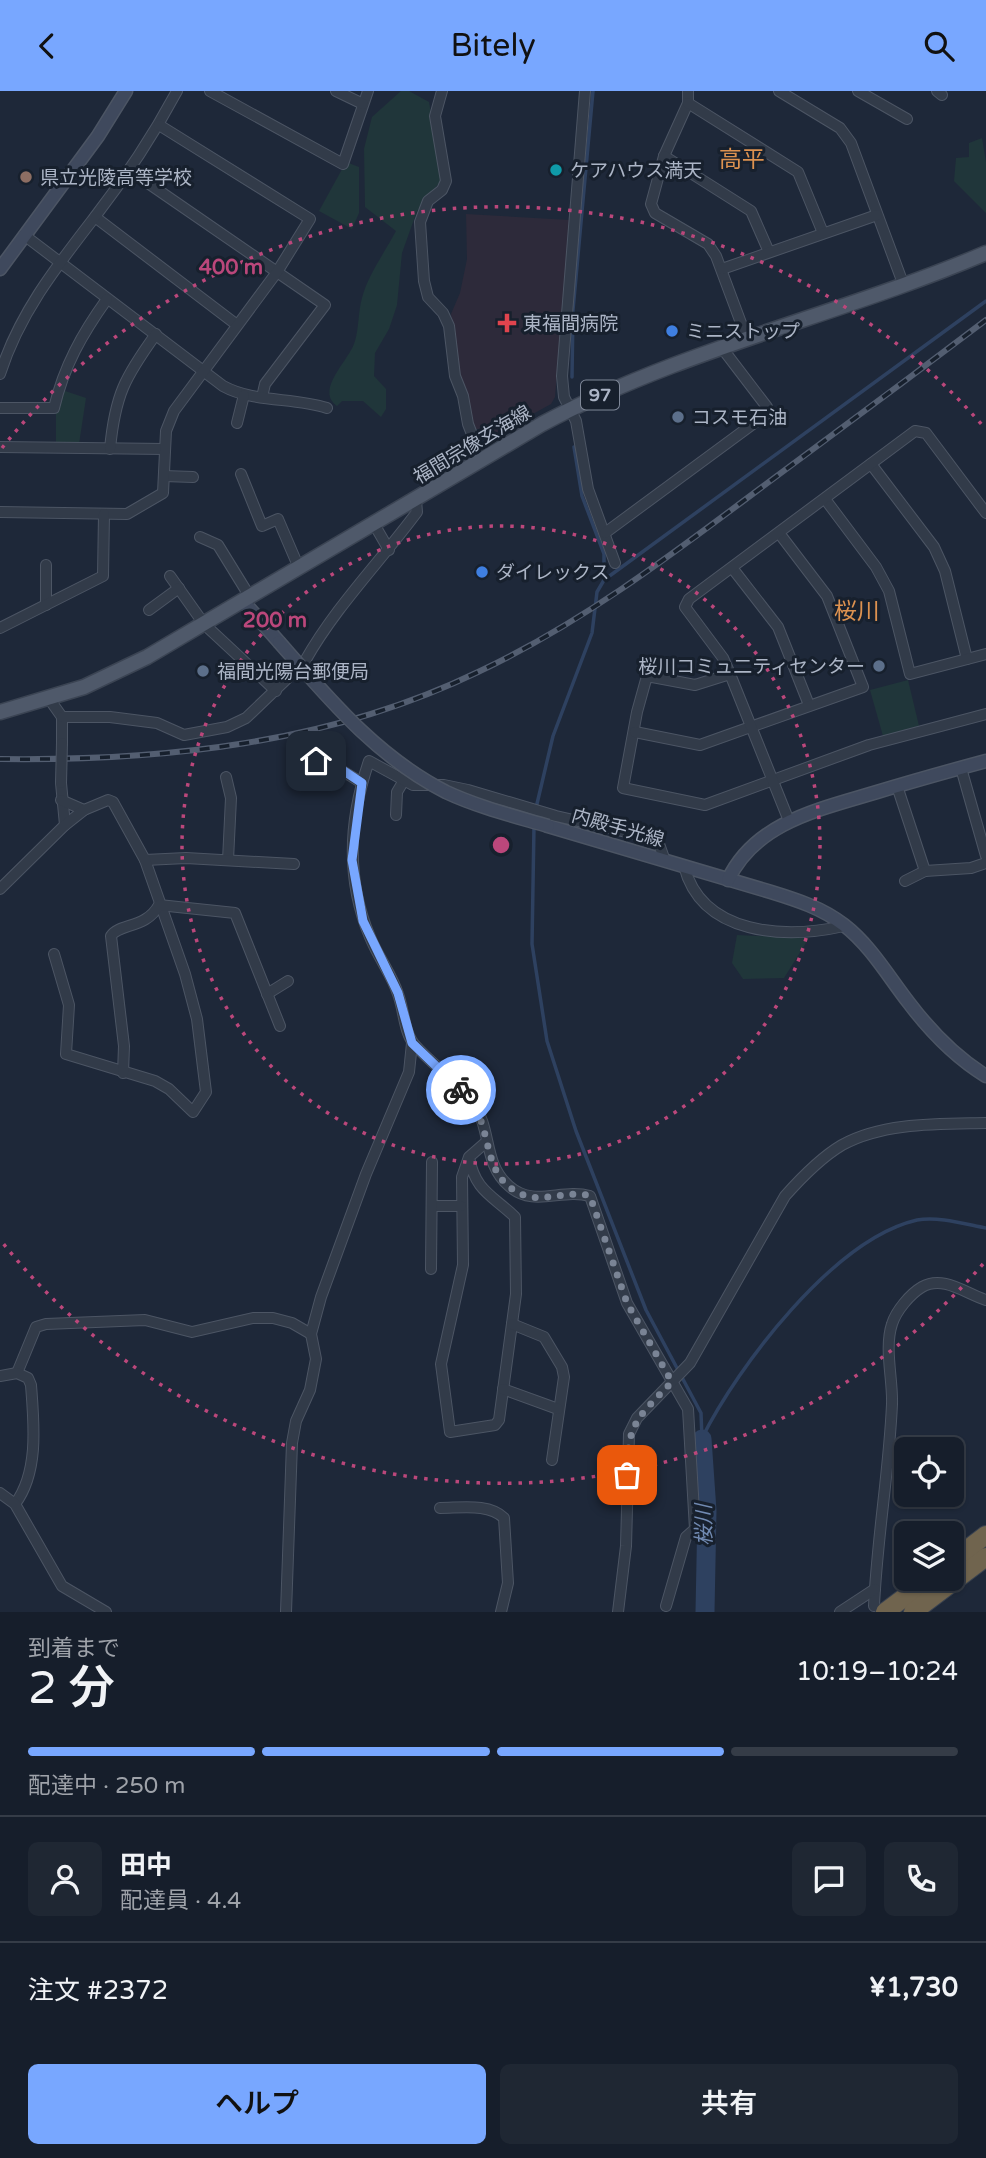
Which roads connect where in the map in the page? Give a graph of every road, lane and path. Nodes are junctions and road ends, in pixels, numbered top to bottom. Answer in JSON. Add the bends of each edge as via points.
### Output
{"nodes":[{"id":1,"x":125,"y":91,"type":"edge"},
{"id":2,"x":177,"y":91,"type":"edge"},
{"id":3,"x":210,"y":91,"type":"edge"},
{"id":4,"x":336,"y":91,"type":"edge"},
{"id":5,"x":368,"y":91,"type":"edge"},
{"id":6,"x":442,"y":91,"type":"edge"},
{"id":7,"x":585,"y":91,"type":"edge"},
{"id":8,"x":688,"y":91,"type":"edge"},
{"id":9,"x":779,"y":91,"type":"edge"},
{"id":10,"x":858,"y":91,"type":"edge"},
{"id":11,"x":688,"y":103,"type":"junction"},
{"id":12,"x":363,"y":104,"type":"junction"},
{"id":13,"x":907,"y":119,"type":"dead end"},
{"id":14,"x":159,"y":125,"type":"junction"},
{"id":15,"x":664,"y":156,"type":"junction"},
{"id":16,"x":129,"y":170,"type":"junction"},
{"id":17,"x":877,"y":215,"type":"junction"},
{"id":18,"x":95,"y":217,"type":"junction"},
{"id":19,"x":823,"y":233,"type":"junction"},
{"id":20,"x":24,"y":235,"type":"junction"},
{"id":21,"x":769,"y":252,"type":"junction"},
{"id":22,"x":986,"y":253,"type":"edge"},
{"id":23,"x":58,"y":263,"type":"junction"},
{"id":24,"x":0,"y":269,"type":"edge"},
{"id":25,"x":722,"y":269,"type":"junction"},
{"id":26,"x":276,"y":272,"type":"junction"},
{"id":27,"x":904,"y":286,"type":"junction"},
{"id":28,"x":107,"y":299,"type":"junction"},
{"id":29,"x":237,"y":325,"type":"junction"},
{"id":30,"x":156,"y":334,"type":"junction"},
{"id":31,"x":747,"y":339,"type":"junction"},
{"id":32,"x":722,"y":348,"type":"junction"},
{"id":33,"x":204,"y":371,"type":"junction"},
{"id":34,"x":0,"y":374,"type":"edge"},
{"id":35,"x":244,"y":395,"type":"junction"},
{"id":36,"x":262,"y":397,"type":"junction"},
{"id":37,"x":0,"y":408,"type":"edge"},
{"id":38,"x":327,"y":408,"type":"dead end"},
{"id":39,"x":571,"y":409,"type":"junction"},
{"id":40,"x":237,"y":423,"type":"dead end"},
{"id":41,"x":0,"y":447,"type":"edge"},
{"id":42,"x":110,"y":449,"type":"junction"},
{"id":43,"x":164,"y":449,"type":"junction"},
{"id":44,"x":482,"y":460,"type":"junction"},
{"id":45,"x":871,"y":464,"type":"junction"},
{"id":46,"x":241,"y":474,"type":"dead end"},
{"id":47,"x":164,"y":476,"type":"junction"},
{"id":48,"x":193,"y":477,"type":"dead end"},
{"id":49,"x":825,"y":499,"type":"junction"},
{"id":50,"x":416,"y":500,"type":"junction"},
{"id":51,"x":0,"y":512,"type":"edge"},
{"id":52,"x":986,"y":513,"type":"edge"},
{"id":53,"x":104,"y":514,"type":"junction"},
{"id":54,"x":374,"y":524,"type":"junction"},
{"id":55,"x":605,"y":533,"type":"junction"},
{"id":56,"x":779,"y":533,"type":"junction"},
{"id":57,"x":200,"y":537,"type":"dead end"},
{"id":58,"x":389,"y":550,"type":"junction"},
{"id":59,"x":615,"y":563,"type":"dead end"},
{"id":60,"x":46,"y":565,"type":"dead end"},
{"id":61,"x":299,"y":568,"type":"junction"},
{"id":62,"x":733,"y":569,"type":"junction"},
{"id":63,"x":170,"y":576,"type":"dead end"},
{"id":64,"x":179,"y":588,"type":"junction"},
{"id":65,"x":246,"y":599,"type":"junction"},
{"id":66,"x":46,"y":605,"type":"junction"},
{"id":67,"x":149,"y":610,"type":"dead end"},
{"id":68,"x":204,"y":624,"type":"junction"},
{"id":69,"x":0,"y":628,"type":"edge"},
{"id":70,"x":986,"y":654,"type":"edge"},
{"id":71,"x":967,"y":659,"type":"junction"},
{"id":72,"x":306,"y":661,"type":"dead end"},
{"id":73,"x":292,"y":674,"type":"dead end"},
{"id":74,"x":730,"y":674,"type":"junction"},
{"id":75,"x":276,"y":691,"type":"junction"},
{"id":76,"x":50,"y":700,"type":"junction"},
{"id":77,"x":809,"y":705,"type":"junction"},
{"id":78,"x":0,"y":712,"type":"edge"},
{"id":79,"x":986,"y":713,"type":"edge"},
{"id":80,"x":62,"y":717,"type":"junction"},
{"id":81,"x":750,"y":726,"type":"junction"},
{"id":82,"x":635,"y":732,"type":"junction"},
{"id":83,"x":986,"y":761,"type":"edge"},
{"id":84,"x":961,"y":768,"type":"junction"},
{"id":85,"x":308,"y":772,"type":"dead end"},
{"id":86,"x":226,"y":777,"type":"dead end"},
{"id":87,"x":771,"y":779,"type":"junction"},
{"id":88,"x":403,"y":782,"type":"junction"},
{"id":89,"x":362,"y":783,"type":"junction"},
{"id":90,"x":897,"y":786,"type":"junction"},
{"id":91,"x":61,"y":800,"type":"junction"},
{"id":92,"x":84,"y":810,"type":"junction"},
{"id":93,"x":397,"y":815,"type":"dead end"},
{"id":94,"x":789,"y":821,"type":"junction"},
{"id":95,"x":65,"y":825,"type":"junction"},
{"id":96,"x":986,"y":856,"type":"edge"},
{"id":97,"x":145,"y":860,"type":"junction"},
{"id":98,"x":228,"y":860,"type":"junction"},
{"id":99,"x":665,"y":861,"type":"junction"},
{"id":100,"x":986,"y":863,"type":"edge"},
{"id":101,"x":294,"y":864,"type":"dead end"},
{"id":102,"x":684,"y":866,"type":"junction"},
{"id":103,"x":925,"y":871,"type":"junction"},
{"id":104,"x":728,"y":880,"type":"junction"},
{"id":105,"x":905,"y":881,"type":"dead end"},
{"id":106,"x":0,"y":888,"type":"edge"},
{"id":107,"x":159,"y":905,"type":"junction"},
{"id":108,"x":844,"y":926,"type":"junction"},
{"id":109,"x":54,"y":954,"type":"dead end"},
{"id":110,"x":288,"y":981,"type":"dead end"},
{"id":111,"x":267,"y":994,"type":"junction"},
{"id":112,"x":280,"y":1026,"type":"dead end"},
{"id":113,"x":412,"y":1043,"type":"junction"},
{"id":114,"x":123,"y":1073,"type":"junction"},
{"id":115,"x":986,"y":1076,"type":"edge"},
{"id":116,"x":986,"y":1123,"type":"edge"},
{"id":117,"x":485,"y":1143,"type":"junction"},
{"id":118,"x":469,"y":1157,"type":"junction"},
{"id":119,"x":432,"y":1162,"type":"dead end"},
{"id":120,"x":432,"y":1206,"type":"junction"},
{"id":121,"x":461,"y":1206,"type":"junction"},
{"id":122,"x":431,"y":1269,"type":"dead end"},
{"id":123,"x":986,"y":1300,"type":"edge"},
{"id":124,"x":512,"y":1324,"type":"junction"},
{"id":125,"x":311,"y":1334,"type":"junction"},
{"id":126,"x":17,"y":1373,"type":"junction"},
{"id":127,"x":0,"y":1376,"type":"edge"},
{"id":128,"x":672,"y":1382,"type":"junction"},
{"id":129,"x":503,"y":1389,"type":"junction"},
{"id":130,"x":558,"y":1409,"type":"junction"},
{"id":131,"x":552,"y":1460,"type":"dead end"},
{"id":132,"x":0,"y":1493,"type":"edge"},
{"id":133,"x":15,"y":1504,"type":"junction"},
{"id":134,"x":440,"y":1509,"type":"dead end"},
{"id":135,"x":986,"y":1535,"type":"edge"},
{"id":136,"x":964,"y":1552,"type":"edge"},
{"id":137,"x":986,"y":1557,"type":"edge"},
{"id":138,"x":875,"y":1589,"type":"junction"},
{"id":139,"x":909,"y":1591,"type":"edge"},
{"id":140,"x":666,"y":1606,"type":"dead end"},
{"id":141,"x":880,"y":1609,"type":"edge"},
{"id":142,"x":106,"y":1612,"type":"edge"},
{"id":143,"x":286,"y":1612,"type":"edge"},
{"id":144,"x":500,"y":1612,"type":"edge"},
{"id":145,"x":618,"y":1612,"type":"edge"},
{"id":146,"x":839,"y":1612,"type":"edge"},
{"id":147,"x":913,"y":1612,"type":"edge"}],
"edges":[{"from":1,"to":20,"type":"main road","via":[[98,137]]},
{"from":2,"to":14,"type":"street"},
{"from":3,"to":12,"type":"street","via":[[343,164]]},
{"from":4,"to":12,"type":"street"},
{"from":5,"to":12,"type":"street"},
{"from":6,"to":44,"type":"street","via":[[436,116],[446,181],[428,201],[420,222],[424,281],[428,297],[449,326],[454,376]]},
{"from":7,"to":39,"type":"street","via":[[562,376],[564,397]]},
{"from":8,"to":11,"type":"street"},
{"from":9,"to":17,"type":"street","via":[[840,128],[858,157]]},
{"from":10,"to":13,"type":"street"},
{"from":11,"to":15,"type":"street"},
{"from":11,"to":19,"type":"street","via":[[798,172]]},
{"from":14,"to":16,"type":"street"},
{"from":14,"to":26,"type":"street","via":[[310,219]]},
{"from":15,"to":21,"type":"street","via":[[751,211]]},
{"from":15,"to":25,"type":"street","via":[[651,204],[655,213],[708,244]]},
{"from":16,"to":18,"type":"street"},
{"from":16,"to":26,"type":"street"},
{"from":17,"to":19,"type":"street"},
{"from":17,"to":27,"type":"street"},
{"from":18,"to":23,"type":"street"},
{"from":18,"to":29,"type":"street"},
{"from":19,"to":21,"type":"street"},
{"from":20,"to":23,"type":"street"},
{"from":20,"to":24,"type":"main road"},
{"from":21,"to":25,"type":"street"},
{"from":22,"to":27,"type":"main road","name":"福間宗像玄海線","number":"97"},
{"from":23,"to":28,"type":"street"},
{"from":23,"to":34,"type":"street","via":[[24,313]]},
{"from":25,"to":31,"type":"street"},
{"from":26,"to":29,"type":"street"},
{"from":26,"to":36,"type":"street","via":[[324,305],[265,384]]},
{"from":27,"to":31,"type":"main road","name":"福間宗像玄海線","number":"97"},
{"from":28,"to":30,"type":"street"},
{"from":28,"to":37,"type":"street","via":[[80,336],[54,408]]},
{"from":29,"to":33,"type":"street"},
{"from":30,"to":33,"type":"street"},
{"from":30,"to":42,"type":"street","via":[[125,377],[113,414]]},
{"from":31,"to":32,"type":"main road","name":"福間宗像玄海線","number":"97"},
{"from":32,"to":39,"type":"main road","name":"福間宗像玄海線","number":"97","via":[[635,379]]},
{"from":32,"to":55,"type":"street","via":[[767,407],[765,415]]},
{"from":33,"to":35,"type":"street"},
{"from":33,"to":43,"type":"street","via":[[174,411]]},
{"from":35,"to":36,"type":"street"},
{"from":35,"to":40,"type":"street"},
{"from":36,"to":38,"type":"street","via":[[307,401]]},
{"from":39,"to":44,"type":"main road","name":"福間宗像玄海線","number":"97"},
{"from":39,"to":55,"type":"street","via":[[588,489]]},
{"from":41,"to":42,"type":"street"},
{"from":42,"to":43,"type":"street"},
{"from":43,"to":47,"type":"street"},
{"from":44,"to":50,"type":"main road","name":"福間宗像玄海線","number":"97"},
{"from":45,"to":49,"type":"street"},
{"from":45,"to":52,"type":"street","via":[[915,431],[926,433]]},
{"from":45,"to":71,"type":"street","via":[[934,547],[945,571]]},
{"from":46,"to":61,"type":"street","via":[[262,526],[278,519]]},
{"from":47,"to":48,"type":"street"},
{"from":47,"to":53,"type":"street","via":[[163,493],[127,514]]},
{"from":49,"to":56,"type":"street"},
{"from":49,"to":71,"type":"street","via":[[889,591],[910,674]]},
{"from":50,"to":54,"type":"main road","name":"福間宗像玄海線","number":"97"},
{"from":50,"to":58,"type":"street","via":[[417,512]]},
{"from":51,"to":53,"type":"street"},
{"from":53,"to":66,"type":"street","via":[[103,576]]},
{"from":54,"to":58,"type":"street"},
{"from":54,"to":61,"type":"main road","name":"福間宗像玄海線","number":"97"},
{"from":55,"to":59,"type":"street"},
{"from":56,"to":62,"type":"street"},
{"from":56,"to":77,"type":"street","via":[[827,596],[863,687]]},
{"from":57,"to":65,"type":"street","via":[[218,545]]},
{"from":58,"to":72,"type":"street","via":[[341,606]]},
{"from":60,"to":66,"type":"street"},
{"from":61,"to":65,"type":"main road","name":"福間宗像玄海線","number":"97"},
{"from":62,"to":74,"type":"street","via":[[689,599],[685,607],[723,657]]},
{"from":62,"to":77,"type":"street","via":[[778,627]]},
{"from":63,"to":64,"type":"street"},
{"from":64,"to":67,"type":"street"},
{"from":64,"to":68,"type":"street"},
{"from":65,"to":68,"type":"main road","name":"福間宗像玄海線","number":"97"},
{"from":65,"to":99,"type":"main road","name":"内殿手光線","bridge":true,"via":[[364,736],[405,768],[449,793]]},
{"from":66,"to":69,"type":"street"},
{"from":68,"to":75,"type":"street"},
{"from":68,"to":76,"type":"main road","name":"福間宗像玄海線","number":"97","via":[[113,674]]},
{"from":70,"to":71,"type":"street"},
{"from":73,"to":75,"type":"street"},
{"from":74,"to":81,"type":"street"},
{"from":74,"to":82,"type":"street","via":[[695,685],[647,676]]},
{"from":75,"to":80,"type":"street","via":[[246,718],[227,727],[184,735],[157,723]]},
{"from":76,"to":78,"type":"main road","name":"福間宗像玄海線","number":"97"},
{"from":76,"to":80,"type":"street"},
{"from":77,"to":81,"type":"street"},
{"from":79,"to":87,"type":"street","via":[[869,745]]},
{"from":80,"to":91,"type":"street","bridge":true},
{"from":81,"to":82,"type":"street","via":[[700,745]]},
{"from":81,"to":87,"type":"street"},
{"from":82,"to":87,"type":"street","via":[[623,788],[705,805]]},
{"from":83,"to":84,"type":"main road"},
{"from":84,"to":90,"type":"main road"},
{"from":84,"to":96,"type":"street"},
{"from":85,"to":89,"type":"street","via":[[323,759]]},
{"from":86,"to":98,"type":"street","via":[[231,798]]},
{"from":87,"to":94,"type":"street"},
{"from":88,"to":89,"type":"street","via":[[369,761]]},
{"from":88,"to":93,"type":"street","via":[[397,792]]},
{"from":88,"to":99,"type":"street","via":[[468,790],[648,837],[658,841]]},
{"from":89,"to":113,"type":"street","via":[[352,839],[355,880],[363,921],[398,993]]},
{"from":90,"to":94,"type":"main road"},
{"from":90,"to":103,"type":"street"},
{"from":91,"to":92,"type":"street"},
{"from":91,"to":95,"type":"street"},
{"from":92,"to":95,"type":"street"},
{"from":92,"to":97,"type":"street","via":[[113,802]]},
{"from":94,"to":104,"type":"main road","via":[[750,848]]},
{"from":95,"to":106,"type":"street"},
{"from":97,"to":98,"type":"street"},
{"from":97,"to":107,"type":"street"},
{"from":98,"to":101,"type":"street"},
{"from":99,"to":102,"type":"main road","name":"内殿手光線"},
{"from":100,"to":103,"type":"street"},
{"from":102,"to":104,"type":"main road","name":"内殿手光線"},
{"from":102,"to":108,"type":"street","via":[[688,883],[734,925],[786,930]]},
{"from":103,"to":105,"type":"street"},
{"from":104,"to":108,"type":"main road","name":"内殿手光線","via":[[805,903]]},
{"from":107,"to":111,"type":"street","via":[[235,913]]},
{"from":107,"to":114,"type":"street","via":[[136,926],[111,936]]},
{"from":107,"to":114,"type":"street","via":[[197,1019],[206,1092],[193,1112],[155,1081]]},
{"from":108,"to":115,"type":"main road","name":"内殿手光線","via":[[877,958],[937,1037]]},
{"from":109,"to":114,"type":"street","via":[[69,1005],[66,1054]]},
{"from":110,"to":111,"type":"street"},
{"from":111,"to":112,"type":"street"},
{"from":113,"to":117,"type":"street","via":[[475,1106]]},
{"from":113,"to":125,"type":"street","via":[[409,1072],[344,1232]]},
{"from":116,"to":128,"type":"street","via":[[937,1124],[862,1138],[841,1145],[805,1174],[785,1196],[690,1363]]},
{"from":117,"to":118,"type":"street"},
{"from":117,"to":128,"type":"street","via":[[499,1176],[520,1194],[537,1199],[577,1192],[590,1196],[627,1303]]},
{"from":118,"to":121,"type":"street","via":[[462,1177]]},
{"from":118,"to":124,"type":"street","via":[[473,1177],[488,1197],[515,1217]]},
{"from":119,"to":120,"type":"street"},
{"from":120,"to":121,"type":"street"},
{"from":120,"to":122,"type":"street"},
{"from":121,"to":129,"type":"street","via":[[463,1265],[441,1364],[450,1432],[495,1425]]},
{"from":123,"to":138,"type":"street","via":[[934,1282],[908,1299],[891,1326],[888,1473]]},
{"from":124,"to":129,"type":"street"},
{"from":124,"to":130,"type":"street","via":[[544,1337],[562,1367]]},
{"from":125,"to":126,"type":"street","via":[[273,1318],[192,1332],[145,1320],[46,1324],[36,1328]]},
{"from":125,"to":143,"type":"street","via":[[316,1359],[292,1443]]},
{"from":126,"to":127,"type":"street"},
{"from":126,"to":133,"type":"street","via":[[31,1385],[32,1459],[27,1488]]},
{"from":128,"to":140,"type":"street","via":[[690,1419],[695,1529],[686,1537]]},
{"from":128,"to":145,"type":"street","via":[[629,1434],[627,1536]]},
{"from":129,"to":130,"type":"street"},
{"from":130,"to":131,"type":"street"},
{"from":132,"to":133,"type":"street"},
{"from":133,"to":142,"type":"street","via":[[62,1586]]},
{"from":134,"to":144,"type":"street","via":[[482,1508],[505,1518],[508,1584]]},
{"from":135,"to":136,"type":"highway"},
{"from":137,"to":147,"type":"highway"},
{"from":138,"to":141,"type":"street"},
{"from":138,"to":146,"type":"street"},
{"from":139,"to":141,"type":"highway"}]}
